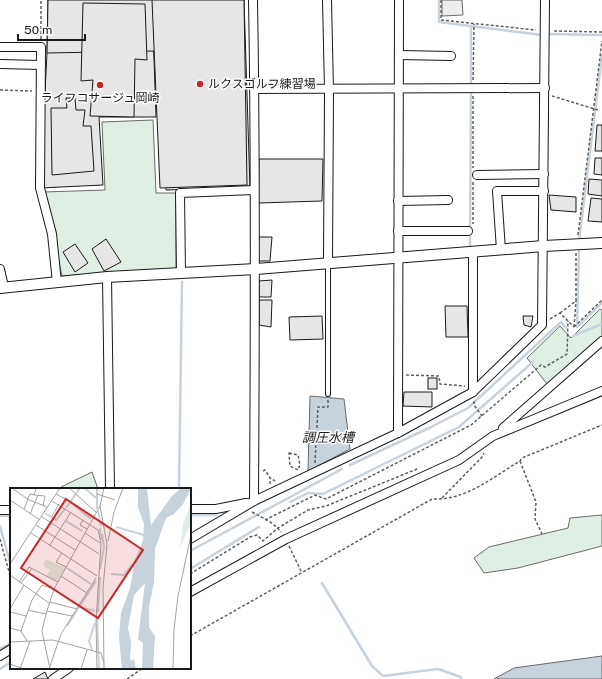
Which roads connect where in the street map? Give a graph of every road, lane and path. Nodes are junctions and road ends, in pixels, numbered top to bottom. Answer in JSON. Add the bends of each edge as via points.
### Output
{"nodes":[{"id":1,"x":41,"y":0,"type":"edge"},
{"id":2,"x":253,"y":0,"type":"edge"},
{"id":3,"x":327,"y":0,"type":"edge"},
{"id":4,"x":399,"y":0,"type":"edge"},
{"id":5,"x":441,"y":0,"type":"edge"},
{"id":6,"x":545,"y":0,"type":"edge"},
{"id":7,"x":474,"y":24,"type":"junction"},
{"id":8,"x":545,"y":31,"type":"junction"},
{"id":9,"x":602,"y":32,"type":"edge"},
{"id":10,"x":602,"y":41,"type":"edge"},
{"id":11,"x":0,"y":47,"type":"edge"},
{"id":12,"x":41,"y":47,"type":"junction"},
{"id":13,"x":400,"y":55,"type":"junction"},
{"id":14,"x":451,"y":56,"type":"dead end"},
{"id":15,"x":0,"y":64,"type":"edge"},
{"id":16,"x":41,"y":65,"type":"junction"},
{"id":17,"x":255,"y":89,"type":"junction"},
{"id":18,"x":473,"y":89,"type":"junction"},
{"id":19,"x":0,"y":90,"type":"edge"},
{"id":20,"x":328,"y":90,"type":"junction"},
{"id":21,"x":399,"y":90,"type":"junction"},
{"id":22,"x":40,"y":91,"type":"junction"},
{"id":23,"x":545,"y":91,"type":"junction"},
{"id":24,"x":598,"y":110,"type":"dead end"},
{"id":25,"x":544,"y":174,"type":"junction"},
{"id":26,"x":477,"y":175,"type":"dead end"},
{"id":27,"x":254,"y":190,"type":"junction"},
{"id":28,"x":544,"y":191,"type":"junction"},
{"id":29,"x":448,"y":200,"type":"dead end"},
{"id":30,"x":398,"y":201,"type":"junction"},
{"id":31,"x":398,"y":231,"type":"junction"},
{"id":32,"x":468,"y":231,"type":"dead end"},
{"id":33,"x":602,"y":243,"type":"edge"},
{"id":34,"x":577,"y":244,"type":"junction"},
{"id":35,"x":544,"y":246,"type":"junction"},
{"id":36,"x":501,"y":250,"type":"junction"},
{"id":37,"x":473,"y":252,"type":"junction"},
{"id":38,"x":398,"y":258,"type":"junction"},
{"id":39,"x":328,"y":264,"type":"junction"},
{"id":40,"x":0,"y":269,"type":"edge"},
{"id":41,"x":256,"y":269,"type":"junction"},
{"id":42,"x":181,"y":273,"type":"junction"},
{"id":43,"x":107,"y":277,"type":"junction"},
{"id":44,"x":57,"y":283,"type":"junction"},
{"id":45,"x":2,"y":287,"type":"edge"},
{"id":46,"x":602,"y":300,"type":"edge"},
{"id":47,"x":576,"y":302,"type":"junction"},
{"id":48,"x":560,"y":313,"type":"junction"},
{"id":49,"x":568,"y":321,"type":"junction"},
{"id":50,"x":542,"y":325,"type":"junction"},
{"id":51,"x":574,"y":327,"type":"junction"},
{"id":52,"x":602,"y":341,"type":"edge"},
{"id":53,"x":398,"y":374,"type":"junction"},
{"id":54,"x":473,"y":389,"type":"junction"},
{"id":55,"x":602,"y":391,"type":"edge"},
{"id":56,"x":328,"y":394,"type":"joint"},
{"id":57,"x":474,"y":405,"type":"dead end"},
{"id":58,"x":482,"y":416,"type":"junction"},
{"id":59,"x":602,"y":425,"type":"edge"},
{"id":60,"x":398,"y":433,"type":"junction"},
{"id":61,"x":490,"y":438,"type":"junction"},
{"id":62,"x":520,"y":461,"type":"junction"},
{"id":63,"x":423,"y":466,"type":"dead end"},
{"id":64,"x":294,"y":467,"type":"joint"},
{"id":65,"x":315,"y":470,"type":"junction"},
{"id":66,"x":262,"y":472,"type":"dead end"},
{"id":67,"x":265,"y":486,"type":"dead end"},
{"id":68,"x":110,"y":488,"type":"edge"},
{"id":69,"x":440,"y":499,"type":"junction"},
{"id":70,"x":254,"y":501,"type":"junction"},
{"id":71,"x":244,"y":506,"type":"junction"},
{"id":72,"x":191,"y":509,"type":"edge"},
{"id":73,"x":265,"y":520,"type":"junction"},
{"id":74,"x":278,"y":528,"type":"junction"},
{"id":75,"x":542,"y":534,"type":"dead end"},
{"id":76,"x":191,"y":538,"type":"edge"},
{"id":77,"x":0,"y":539,"type":"edge"},
{"id":78,"x":286,"y":539,"type":"junction"},
{"id":79,"x":191,"y":573,"type":"edge"},
{"id":80,"x":302,"y":573,"type":"junction"},
{"id":81,"x":10,"y":575,"type":"edge"},
{"id":82,"x":191,"y":591,"type":"edge"},
{"id":83,"x":191,"y":635,"type":"edge"},
{"id":84,"x":10,"y":650,"type":"edge"},
{"id":85,"x":0,"y":656,"type":"edge"},
{"id":86,"x":68,"y":669,"type":"edge"},
{"id":87,"x":142,"y":669,"type":"edge"},
{"id":88,"x":53,"y":679,"type":"edge"},
{"id":89,"x":127,"y":679,"type":"edge"}],
"edges":[{"from":1,"to":12,"type":"path"},
{"from":2,"to":17,"type":"street"},
{"from":3,"to":20,"type":"street"},
{"from":4,"to":13,"type":"street"},
{"from":5,"to":7,"type":"path","via":[[441,20]]},
{"from":6,"to":8,"type":"street"},
{"from":7,"to":8,"type":"path"},
{"from":7,"to":18,"type":"path"},
{"from":8,"to":9,"type":"path"},
{"from":8,"to":23,"type":"street"},
{"from":10,"to":34,"type":"path"},
{"from":11,"to":12,"type":"street"},
{"from":12,"to":16,"type":"street"},
{"from":13,"to":14,"type":"street"},
{"from":13,"to":21,"type":"street"},
{"from":15,"to":16,"type":"street"},
{"from":16,"to":22,"type":"street"},
{"from":17,"to":20,"type":"street"},
{"from":17,"to":27,"type":"street"},
{"from":18,"to":21,"type":"street"},
{"from":18,"to":23,"type":"street"},
{"from":19,"to":22,"type":"path"},
{"from":20,"to":21,"type":"street"},
{"from":20,"to":39,"type":"street"},
{"from":21,"to":30,"type":"street"},
{"from":22,"to":44,"type":"street","via":[[40,188],[52,234]]},
{"from":23,"to":24,"type":"path"},
{"from":23,"to":25,"type":"street"},
{"from":25,"to":26,"type":"street"},
{"from":25,"to":28,"type":"street"},
{"from":27,"to":41,"type":"street"},
{"from":27,"to":42,"type":"street","via":[[180,193]]},
{"from":28,"to":35,"type":"street"},
{"from":28,"to":36,"type":"street","via":[[497,191]]},
{"from":29,"to":30,"type":"street"},
{"from":30,"to":31,"type":"street"},
{"from":31,"to":32,"type":"street"},
{"from":31,"to":38,"type":"street"},
{"from":33,"to":34,"type":"street"},
{"from":34,"to":35,"type":"street"},
{"from":34,"to":47,"type":"path"},
{"from":35,"to":36,"type":"street"},
{"from":35,"to":50,"type":"street"},
{"from":36,"to":37,"type":"street"},
{"from":37,"to":38,"type":"street"},
{"from":37,"to":54,"type":"street"},
{"from":38,"to":39,"type":"street"},
{"from":38,"to":53,"type":"street"},
{"from":39,"to":41,"type":"street"},
{"from":39,"to":56,"type":"lane"},
{"from":40,"to":45,"type":"street"},
{"from":41,"to":42,"type":"street"},
{"from":41,"to":70,"type":"street"},
{"from":42,"to":43,"type":"street"},
{"from":43,"to":44,"type":"street"},
{"from":43,"to":68,"type":"street"},
{"from":44,"to":45,"type":"street"},
{"from":46,"to":51,"type":"path"},
{"from":47,"to":48,"type":"path"},
{"from":47,"to":51,"type":"path"},
{"from":48,"to":49,"type":"path"},
{"from":48,"to":50,"type":"path"},
{"from":49,"to":51,"type":"path"},
{"from":49,"to":58,"type":"path","via":[[567,354],[545,367],[541,365]]},
{"from":50,"to":54,"type":"street"},
{"from":52,"to":61,"type":"street","via":[[538,396],[518,417]]},
{"from":53,"to":54,"type":"path","via":[[440,376],[440,384]]},
{"from":53,"to":60,"type":"street"},
{"from":54,"to":60,"type":"street"},
{"from":55,"to":61,"type":"street"},
{"from":56,"to":65,"type":"path","via":[[328,407],[318,407]]},
{"from":57,"to":58,"type":"path"},
{"from":58,"to":73,"type":"path","via":[[471,425],[326,499],[315,495]]},
{"from":59,"to":62,"type":"path"},
{"from":60,"to":65,"type":"street"},
{"from":61,"to":69,"type":"path","via":[[482,457]]},
{"from":61,"to":78,"type":"street","via":[[458,460]]},
{"from":62,"to":69,"type":"path","via":[[466,493]]},
{"from":62,"to":75,"type":"path","via":[[536,502],[535,519]]},
{"from":63,"to":74,"type":"path","via":[[326,506],[308,510]]},
{"from":64,"to":64,"type":"path","via":[[298,470],[300,465],[298,455],[289,453],[290,466]]},
{"from":65,"to":70,"type":"street"},
{"from":66,"to":67,"type":"path","via":[[265,470],[270,478],[270,485]]},
{"from":69,"to":80,"type":"path","via":[[432,499]]},
{"from":70,"to":71,"type":"street"},
{"from":70,"to":72,"type":"street","via":[[216,509]]},
{"from":71,"to":73,"type":"path"},
{"from":71,"to":76,"type":"street"},
{"from":73,"to":74,"type":"path","via":[[273,522]]},
{"from":74,"to":78,"type":"path"},
{"from":74,"to":79,"type":"path","via":[[263,540],[257,535],[240,542]]},
{"from":77,"to":81,"type":"path"},
{"from":78,"to":80,"type":"path"},
{"from":78,"to":82,"type":"street"},
{"from":80,"to":83,"type":"path"},
{"from":84,"to":85,"type":"street"},
{"from":86,"to":88,"type":"street"},
{"from":87,"to":89,"type":"path"}]}
